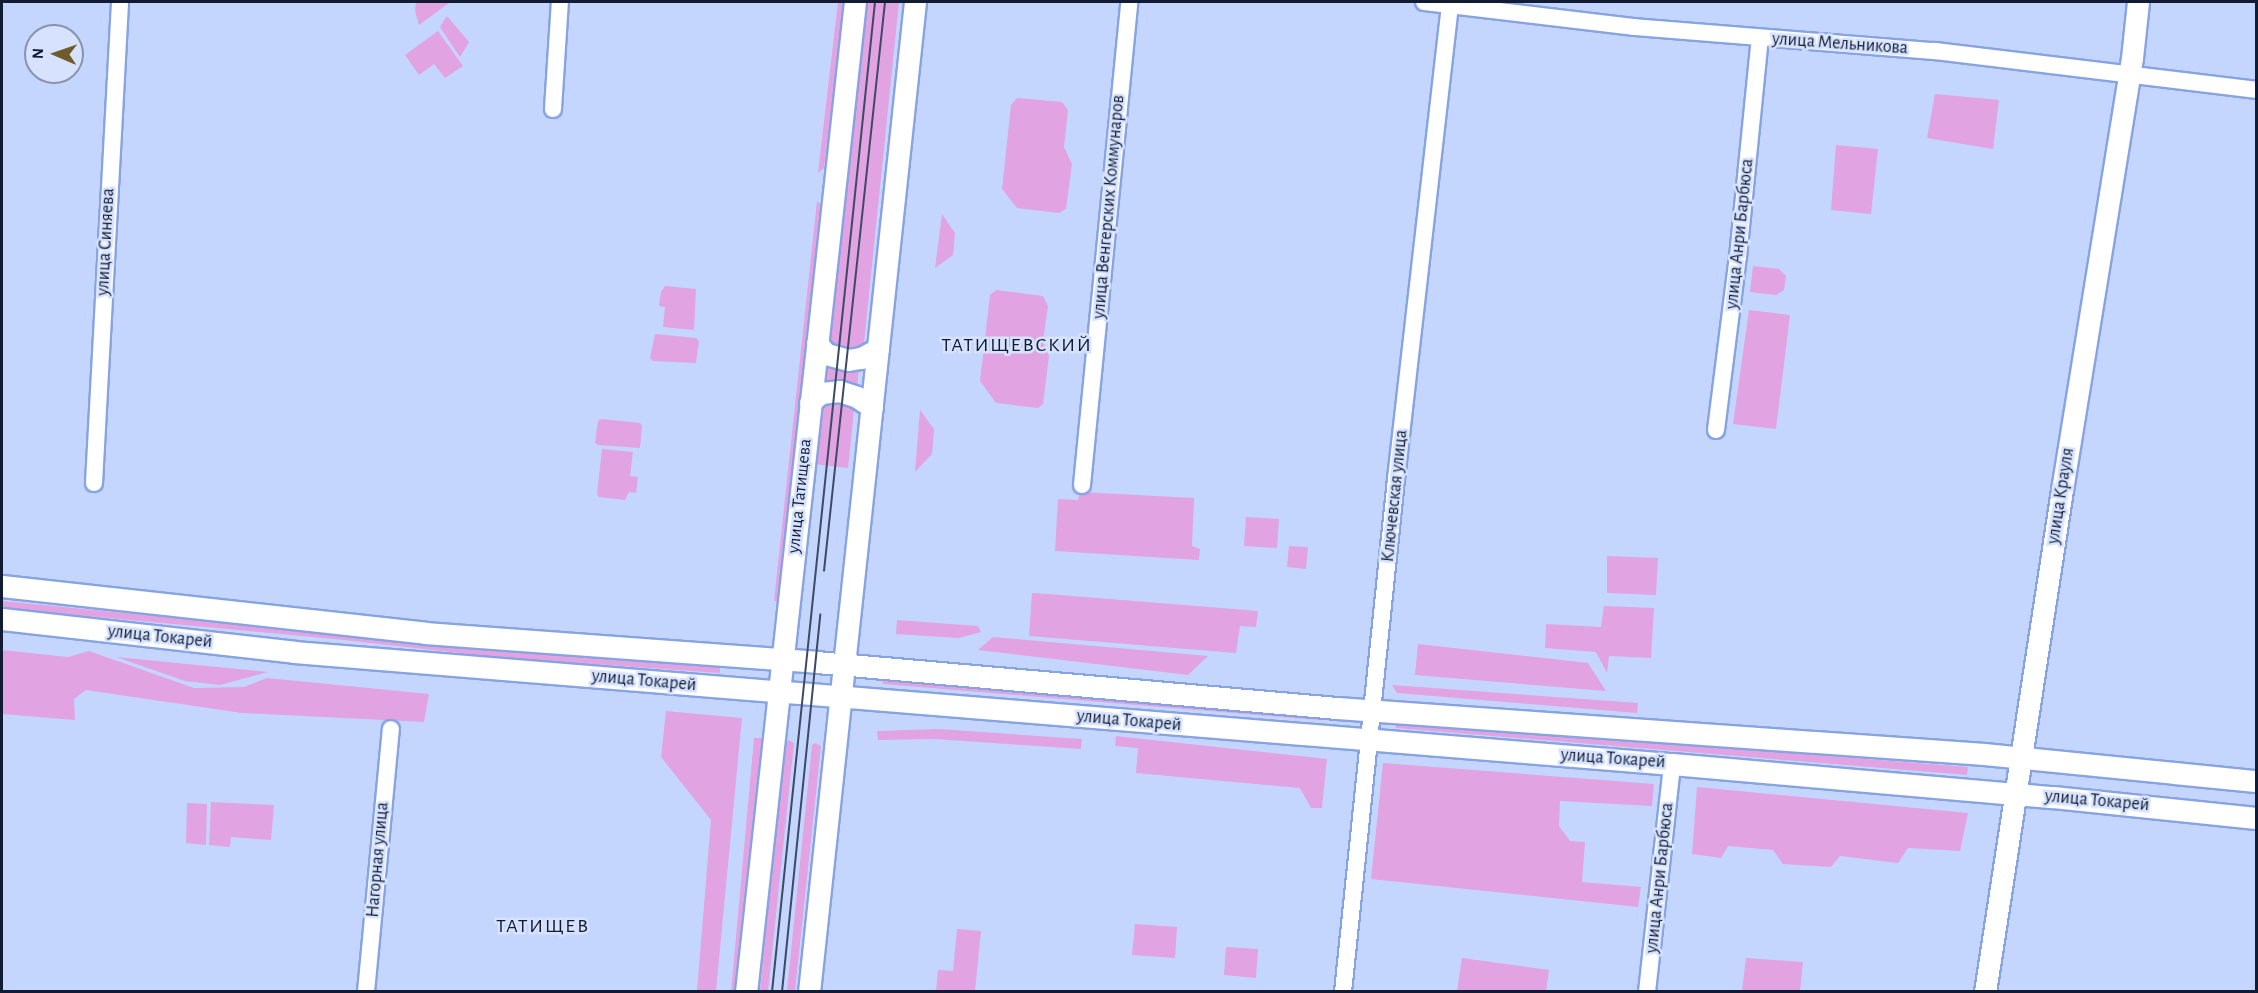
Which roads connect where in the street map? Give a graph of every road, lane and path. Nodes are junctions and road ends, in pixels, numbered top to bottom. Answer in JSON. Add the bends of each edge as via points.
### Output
{"nodes":[{"id":1,"x":120,"y":2,"type":"edge"},
{"id":2,"x":560,"y":2,"type":"edge"},
{"id":3,"x":855,"y":2,"type":"edge"},
{"id":4,"x":915,"y":2,"type":"edge"},
{"id":5,"x":1129,"y":2,"type":"edge"},
{"id":6,"x":1424,"y":2,"type":"edge"},
{"id":7,"x":2138,"y":2,"type":"edge"},
{"id":8,"x":1450,"y":3,"type":"edge"},
{"id":9,"x":1760,"y":38,"type":"junction"},
{"id":10,"x":2129,"y":75,"type":"junction"},
{"id":11,"x":2256,"y":90,"type":"edge"},
{"id":12,"x":553,"y":109,"type":"dead end"},
{"id":13,"x":817,"y":343,"type":"junction"},
{"id":14,"x":878,"y":349,"type":"junction"},
{"id":15,"x":810,"y":402,"type":"junction"},
{"id":16,"x":872,"y":407,"type":"junction"},
{"id":17,"x":1716,"y":430,"type":"dead end"},
{"id":18,"x":94,"y":483,"type":"dead end"},
{"id":19,"x":1082,"y":485,"type":"dead end"},
{"id":20,"x":2,"y":586,"type":"edge"},
{"id":21,"x":2,"y":619,"type":"edge"},
{"id":22,"x":783,"y":659,"type":"junction"},
{"id":23,"x":845,"y":664,"type":"junction"},
{"id":24,"x":779,"y":693,"type":"junction"},
{"id":25,"x":842,"y":697,"type":"junction"},
{"id":26,"x":1373,"y":711,"type":"junction"},
{"id":27,"x":391,"y":729,"type":"dead end"},
{"id":28,"x":1370,"y":741,"type":"junction"},
{"id":29,"x":2022,"y":757,"type":"junction"},
{"id":30,"x":1672,"y":764,"type":"junction"},
{"id":31,"x":2256,"y":781,"type":"edge"},
{"id":32,"x":2017,"y":794,"type":"junction"},
{"id":33,"x":2256,"y":818,"type":"edge"},
{"id":34,"x":366,"y":992,"type":"edge"},
{"id":35,"x":746,"y":992,"type":"edge"},
{"id":36,"x":809,"y":992,"type":"edge"},
{"id":37,"x":1343,"y":992,"type":"edge"},
{"id":38,"x":1647,"y":992,"type":"edge"},
{"id":39,"x":1985,"y":992,"type":"edge"}],
"edges":[{"from":1,"to":18,"type":"street","name":"улица Синяева"},
{"from":2,"to":12,"type":"street"},
{"from":3,"to":13,"type":"main road","name":"улица Татищева"},
{"from":4,"to":14,"type":"main road"},
{"from":5,"to":19,"type":"street","name":"улица Венгерских Коммунаров"},
{"from":6,"to":8,"type":"street","name":"улица Мельникова"},
{"from":7,"to":10,"type":"main road","name":"улица Крауля"},
{"from":8,"to":9,"type":"street","name":"улица Мельникова","via":[[1634,27]]},
{"from":8,"to":26,"type":"street","name":"Ключевская улица"},
{"from":9,"to":10,"type":"street","name":"улица Мельникова","via":[[1946,52]]},
{"from":9,"to":17,"type":"street","name":"улица Анри Барбюса"},
{"from":10,"to":11,"type":"street","name":"улица Мельникова"},
{"from":10,"to":29,"type":"main road","name":"улица Крауля"},
{"from":13,"to":14,"type":"main road","via":[[826,354],[848,360]]},
{"from":13,"to":15,"type":"main road","name":"улица Татищева"},
{"from":14,"to":16,"type":"main road"},
{"from":15,"to":16,"type":"main road","via":[[821,393],[834,391],[857,397]]},
{"from":15,"to":22,"type":"main road","name":"улица Татищева"},
{"from":16,"to":23,"type":"main road"},
{"from":20,"to":22,"type":"main road","name":"улица Токарей","via":[[425,633]]},
{"from":21,"to":24,"type":"main road","name":"улица Токарей","via":[[294,652]]},
{"from":22,"to":23,"type":"main road","name":"улица Токарей"},
{"from":22,"to":24,"type":"main road","name":"улица Татищева"},
{"from":23,"to":25,"type":"main road"},
{"from":23,"to":26,"type":"main road","name":"улица Токарей"},
{"from":24,"to":25,"type":"main road","name":"улица Токарей"},
{"from":24,"to":35,"type":"main road","name":"улица Татищева"},
{"from":25,"to":28,"type":"main road","name":"улица Токарей"},
{"from":25,"to":36,"type":"main road"},
{"from":26,"to":28,"type":"street","name":"Ключевская улица"},
{"from":26,"to":29,"type":"main road","name":"улица Токарей"},
{"from":27,"to":34,"type":"street","name":"Нагорная улица"},
{"from":28,"to":30,"type":"main road","name":"улица Токарей"},
{"from":28,"to":37,"type":"street","name":"Ключевская улица"},
{"from":29,"to":31,"type":"main road","name":"улица Токарей"},
{"from":29,"to":32,"type":"main road","name":"улица Крауля"},
{"from":30,"to":32,"type":"main road","name":"улица Токарей"},
{"from":30,"to":38,"type":"street","name":"улица Анри Барбюса"},
{"from":32,"to":33,"type":"main road","name":"улица Токарей"},
{"from":32,"to":39,"type":"main road","name":"улица Крауля"}]}
